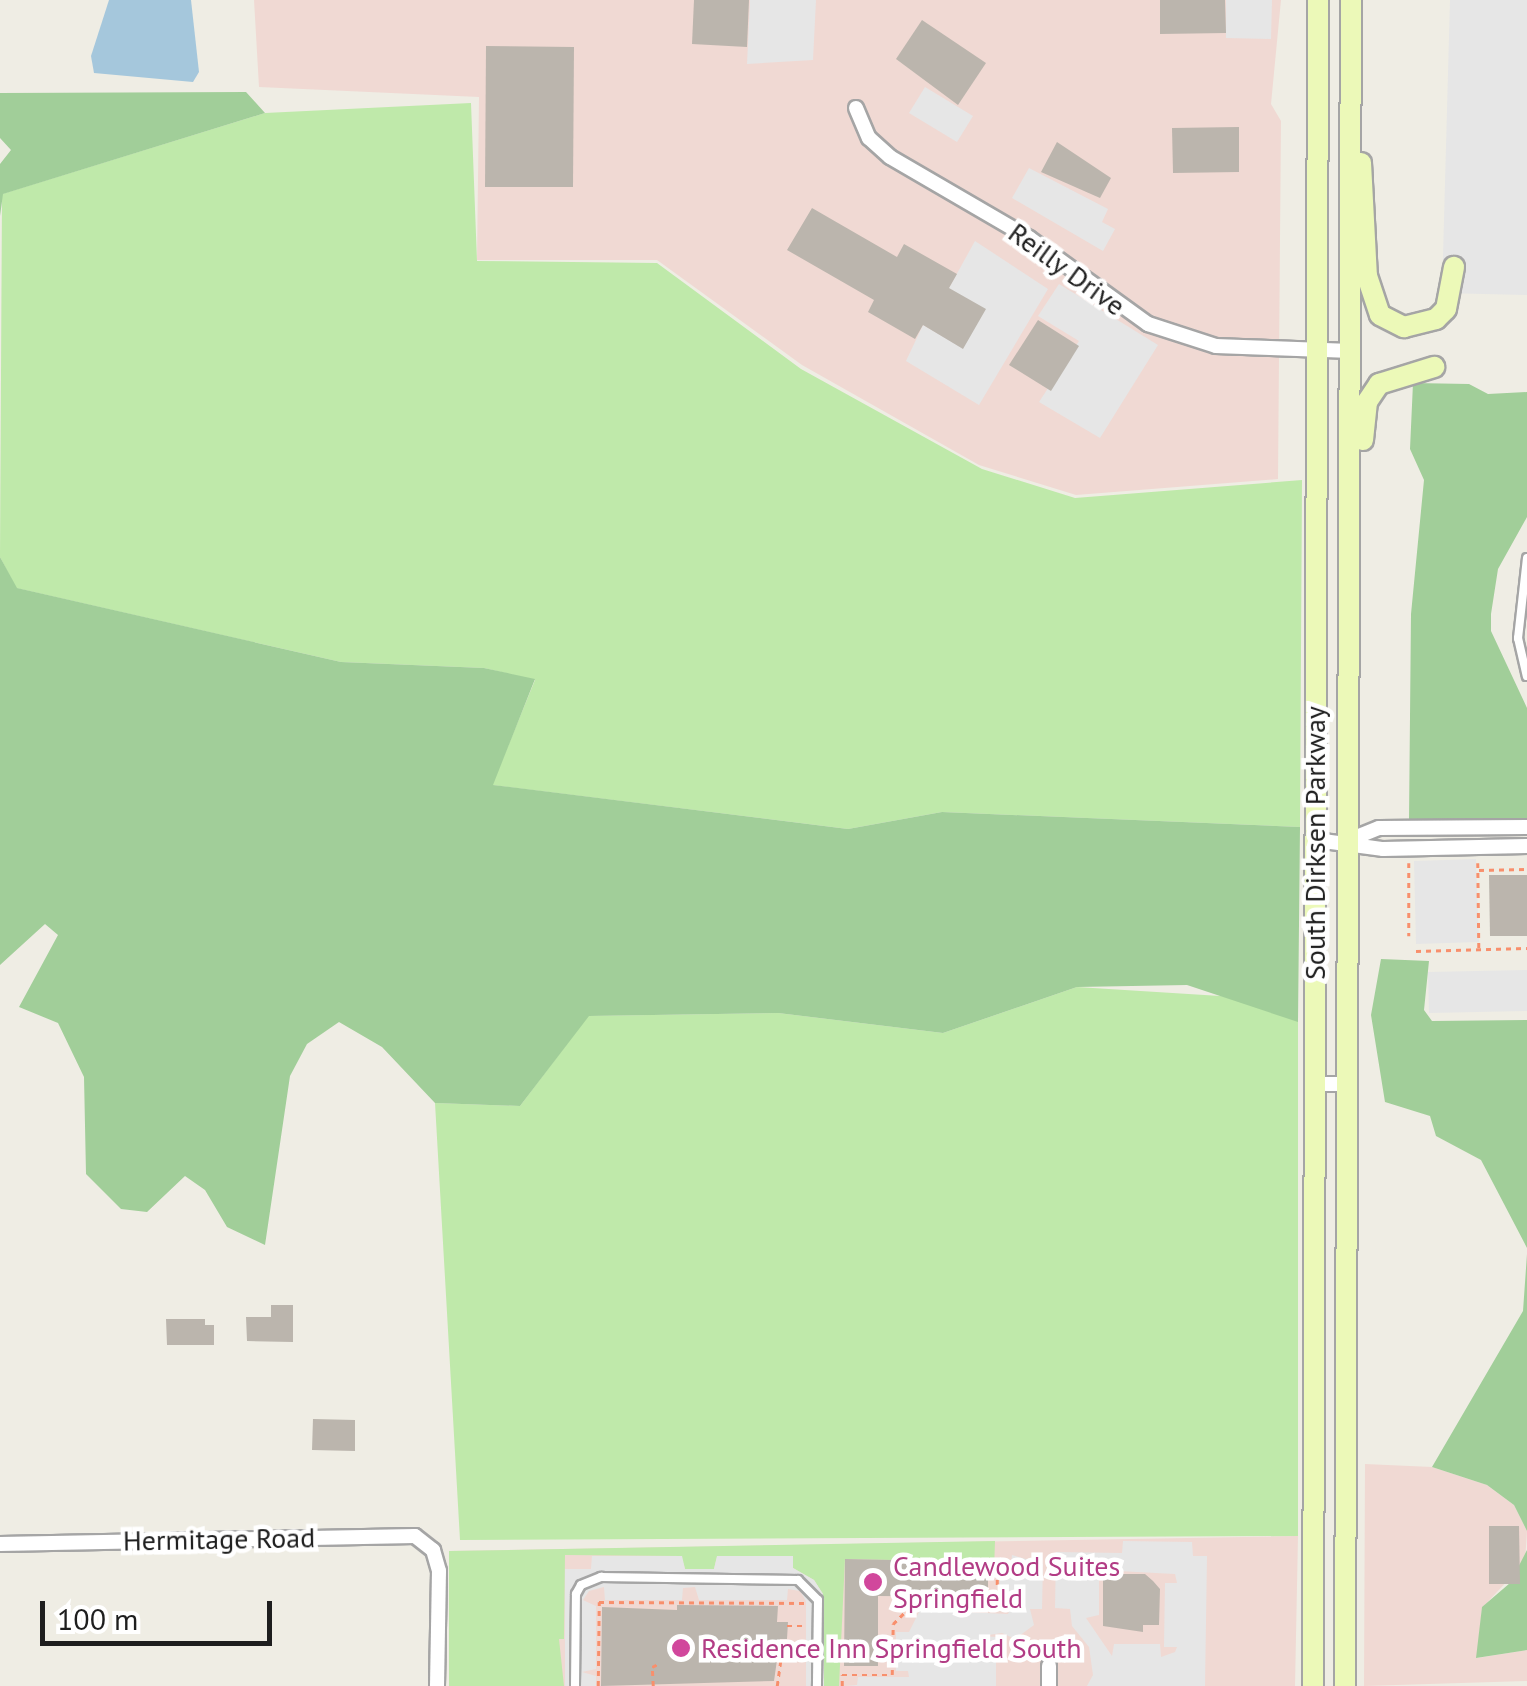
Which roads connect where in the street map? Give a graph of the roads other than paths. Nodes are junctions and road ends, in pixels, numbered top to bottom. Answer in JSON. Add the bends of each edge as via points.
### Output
{"nodes":[{"id":1,"x":1318,"y":0,"type":"edge"},
{"id":2,"x":1351,"y":0,"type":"edge"},
{"id":3,"x":856,"y":108,"type":"dead end"},
{"id":4,"x":1351,"y":115,"type":"junction"},
{"id":5,"x":1454,"y":267,"type":"dead end"},
{"id":6,"x":1317,"y":348,"type":"junction"},
{"id":7,"x":1351,"y":351,"type":"junction"},
{"id":8,"x":1434,"y":366,"type":"dead end"},
{"id":9,"x":1527,"y":558,"type":"edge"},
{"id":10,"x":1349,"y":666,"type":"junction"},
{"id":11,"x":1527,"y":676,"type":"edge"},
{"id":12,"x":1527,"y":827,"type":"edge"},
{"id":13,"x":1316,"y":840,"type":"junction"},
{"id":14,"x":1348,"y":840,"type":"junction"},
{"id":15,"x":1527,"y":846,"type":"edge"},
{"id":16,"x":1315,"y":1084,"type":"junction"},
{"id":17,"x":1347,"y":1084,"type":"junction"},
{"id":18,"x":0,"y":1544,"type":"edge"},
{"id":19,"x":1313,"y":1593,"type":"junction"},
{"id":20,"x":1346,"y":1594,"type":"junction"},
{"id":21,"x":1049,"y":1666,"type":"dead end"},
{"id":22,"x":438,"y":1686,"type":"edge"},
{"id":23,"x":574,"y":1686,"type":"edge"},
{"id":24,"x":817,"y":1686,"type":"edge"},
{"id":25,"x":1048,"y":1686,"type":"edge"},
{"id":26,"x":1313,"y":1686,"type":"edge"},
{"id":27,"x":1345,"y":1686,"type":"edge"}],
"edges":[{"from":1,"to":6,"type":"main road","name":"South Dirksen Parkway"},
{"from":2,"to":4,"type":"main road","name":"South Dirksen Parkway"},
{"from":3,"to":6,"type":"street","name":"Reilly Drive","via":[[869,138],[890,157],[1029,238],[1148,324],[1216,346]]},
{"from":4,"to":5,"type":"main road","via":[[1365,181],[1367,276],[1380,314],[1404,328],[1436,320],[1446,308]]},
{"from":4,"to":7,"type":"main road","name":"South Dirksen Parkway"},
{"from":6,"to":7,"type":"street","name":"Reilly Drive"},
{"from":6,"to":13,"type":"main road","name":"South Dirksen Parkway"},
{"from":7,"to":10,"type":"main road","name":"South Dirksen Parkway"},
{"from":8,"to":10,"type":"main road","via":[[1388,378],[1367,402],[1361,615]]},
{"from":9,"to":11,"type":"lane","via":[[1518,638]]},
{"from":10,"to":14,"type":"main road","name":"South Dirksen Parkway"},
{"from":12,"to":14,"type":"street","via":[[1379,828]]},
{"from":13,"to":14,"type":"street"},
{"from":13,"to":16,"type":"main road","name":"South Dirksen Parkway"},
{"from":14,"to":15,"type":"street","via":[[1383,849]]},
{"from":14,"to":17,"type":"main road","name":"South Dirksen Parkway"},
{"from":16,"to":17,"type":"street"},
{"from":16,"to":19,"type":"main road","name":"South Dirksen Parkway"},
{"from":17,"to":20,"type":"main road","name":"South Dirksen Parkway"},
{"from":18,"to":22,"type":"street","name":"Hermitage Road","via":[[399,1534],[433,1550],[439,1572]]},
{"from":19,"to":20,"type":"street"},
{"from":19,"to":26,"type":"main road","name":"South Dirksen Parkway"},
{"from":20,"to":27,"type":"main road","name":"South Dirksen Parkway"},
{"from":21,"to":25,"type":"street"},
{"from":23,"to":24,"type":"lane","via":[[576,1594],[590,1579],[744,1578],[798,1580],[815,1592]]}]}
